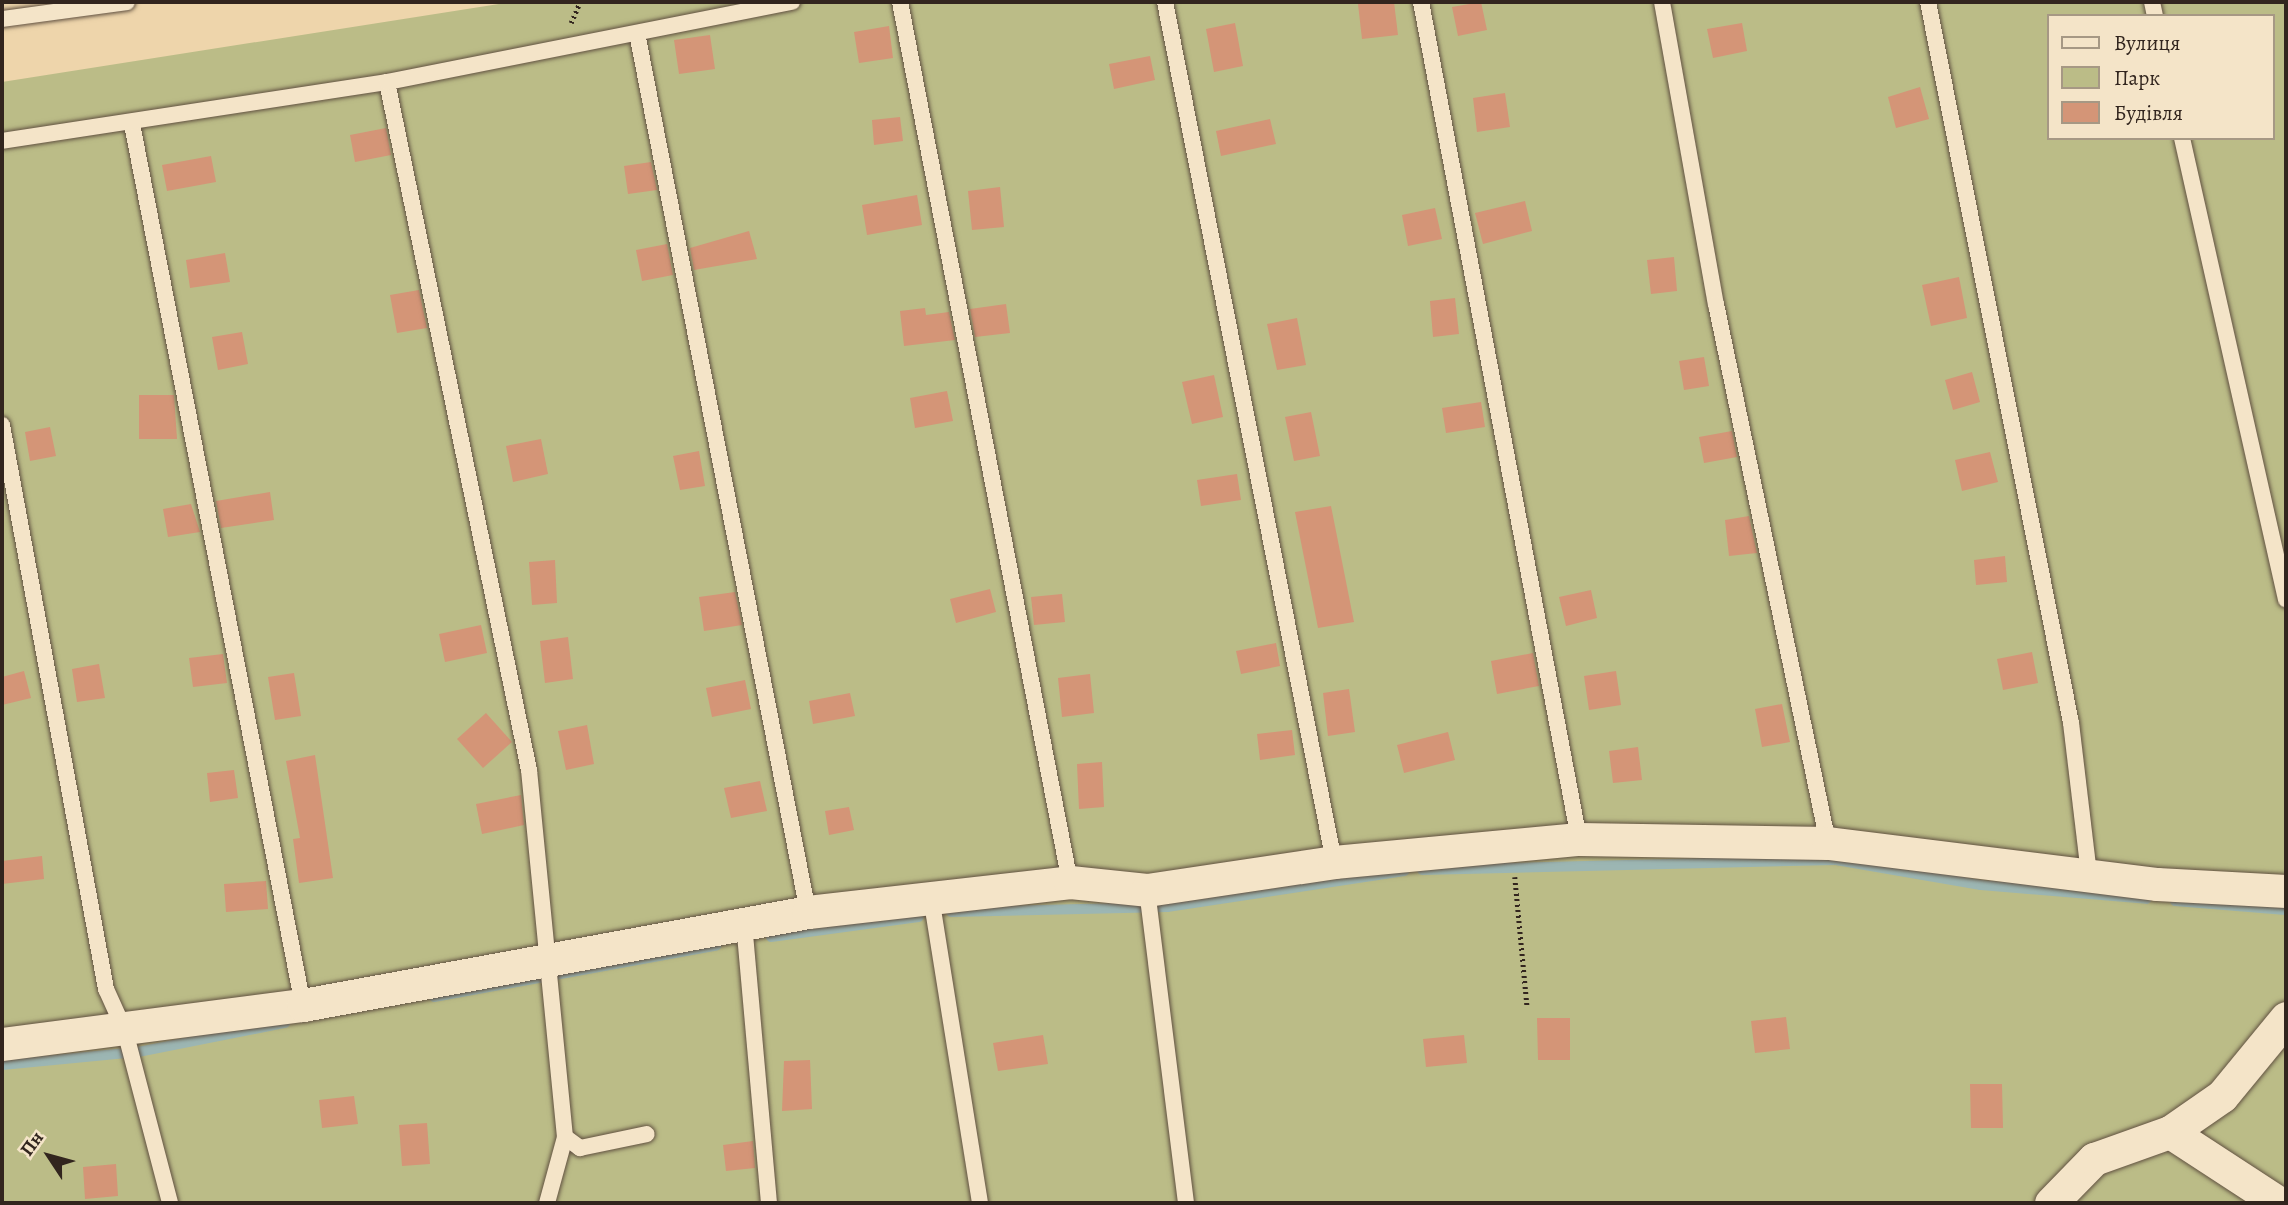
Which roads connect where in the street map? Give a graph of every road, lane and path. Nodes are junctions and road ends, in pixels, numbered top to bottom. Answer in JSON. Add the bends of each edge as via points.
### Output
{"nodes":[{"id":1,"x":127,"y":2,"type":"edge"},
{"id":2,"x":792,"y":2,"type":"edge"},
{"id":3,"x":900,"y":2,"type":"edge"},
{"id":4,"x":1165,"y":2,"type":"edge"},
{"id":5,"x":1421,"y":2,"type":"edge"},
{"id":6,"x":1662,"y":2,"type":"edge"},
{"id":7,"x":1928,"y":2,"type":"edge"},
{"id":8,"x":2,"y":19,"type":"edge"},
{"id":9,"x":637,"y":33,"type":"junction"},
{"id":10,"x":387,"y":82,"type":"junction"},
{"id":11,"x":132,"y":124,"type":"junction"},
{"id":12,"x":2182,"y":140,"type":"edge"},
{"id":13,"x":2,"y":141,"type":"edge"},
{"id":14,"x":2,"y":425,"type":"edge"},
{"id":15,"x":2286,"y":599,"type":"edge"},
{"id":16,"x":1579,"y":839,"type":"junction"},
{"id":17,"x":1828,"y":843,"type":"junction"},
{"id":18,"x":1334,"y":862,"type":"junction"},
{"id":19,"x":2089,"y":873,"type":"junction"},
{"id":20,"x":1514,"y":877,"type":"dead end"},
{"id":21,"x":1070,"y":882,"type":"junction"},
{"id":22,"x":2286,"y":891,"type":"edge"},
{"id":23,"x":932,"y":897,"type":"junction"},
{"id":24,"x":1149,"y":902,"type":"junction"},
{"id":25,"x":808,"y":912,"type":"junction"},
{"id":26,"x":744,"y":923,"type":"junction"},
{"id":27,"x":547,"y":962,"type":"junction"},
{"id":28,"x":303,"y":1005,"type":"junction"},
{"id":29,"x":1527,"y":1005,"type":"dead end"},
{"id":30,"x":2286,"y":1018,"type":"edge"},
{"id":31,"x":125,"y":1031,"type":"junction"},
{"id":32,"x":2,"y":1044,"type":"edge"},
{"id":33,"x":2170,"y":1132,"type":"junction"},
{"id":34,"x":647,"y":1134,"type":"dead end"},
{"id":35,"x":565,"y":1137,"type":"junction"},
{"id":36,"x":170,"y":1203,"type":"edge"},
{"id":37,"x":547,"y":1203,"type":"edge"},
{"id":38,"x":769,"y":1203,"type":"edge"},
{"id":39,"x":980,"y":1203,"type":"edge"},
{"id":40,"x":1186,"y":1203,"type":"edge"},
{"id":41,"x":2051,"y":1203,"type":"edge"},
{"id":42,"x":2279,"y":1203,"type":"edge"}],
"edges":[{"from":1,"to":8,"type":"lane"},
{"from":2,"to":9,"type":"lane"},
{"from":3,"to":21,"type":"lane"},
{"from":4,"to":18,"type":"lane"},
{"from":5,"to":16,"type":"lane"},
{"from":6,"to":17,"type":"lane","via":[[1716,303]]},
{"from":7,"to":19,"type":"lane","via":[[2071,723]]},
{"from":9,"to":10,"type":"lane"},
{"from":9,"to":25,"type":"lane"},
{"from":10,"to":11,"type":"lane"},
{"from":10,"to":27,"type":"lane","via":[[529,769]]},
{"from":11,"to":13,"type":"lane"},
{"from":11,"to":28,"type":"lane"},
{"from":12,"to":15,"type":"lane"},
{"from":14,"to":31,"type":"lane","via":[[106,989]]},
{"from":16,"to":17,"type":"street"},
{"from":16,"to":18,"type":"street"},
{"from":17,"to":19,"type":"street"},
{"from":18,"to":24,"type":"street"},
{"from":19,"to":22,"type":"street","via":[[2157,884]]},
{"from":20,"to":29,"type":"path"},
{"from":21,"to":23,"type":"street"},
{"from":21,"to":24,"type":"street"},
{"from":23,"to":25,"type":"street"},
{"from":23,"to":39,"type":"lane"},
{"from":24,"to":40,"type":"lane"},
{"from":25,"to":26,"type":"street"},
{"from":26,"to":27,"type":"street"},
{"from":26,"to":38,"type":"lane"},
{"from":27,"to":28,"type":"street"},
{"from":27,"to":35,"type":"lane"},
{"from":28,"to":31,"type":"street"},
{"from":30,"to":33,"type":"street","via":[[2222,1097]]},
{"from":31,"to":32,"type":"street"},
{"from":31,"to":36,"type":"lane"},
{"from":33,"to":41,"type":"street","via":[[2094,1159]]},
{"from":33,"to":42,"type":"street"},
{"from":34,"to":35,"type":"lane","via":[[580,1148]]},
{"from":35,"to":37,"type":"lane"}]}
